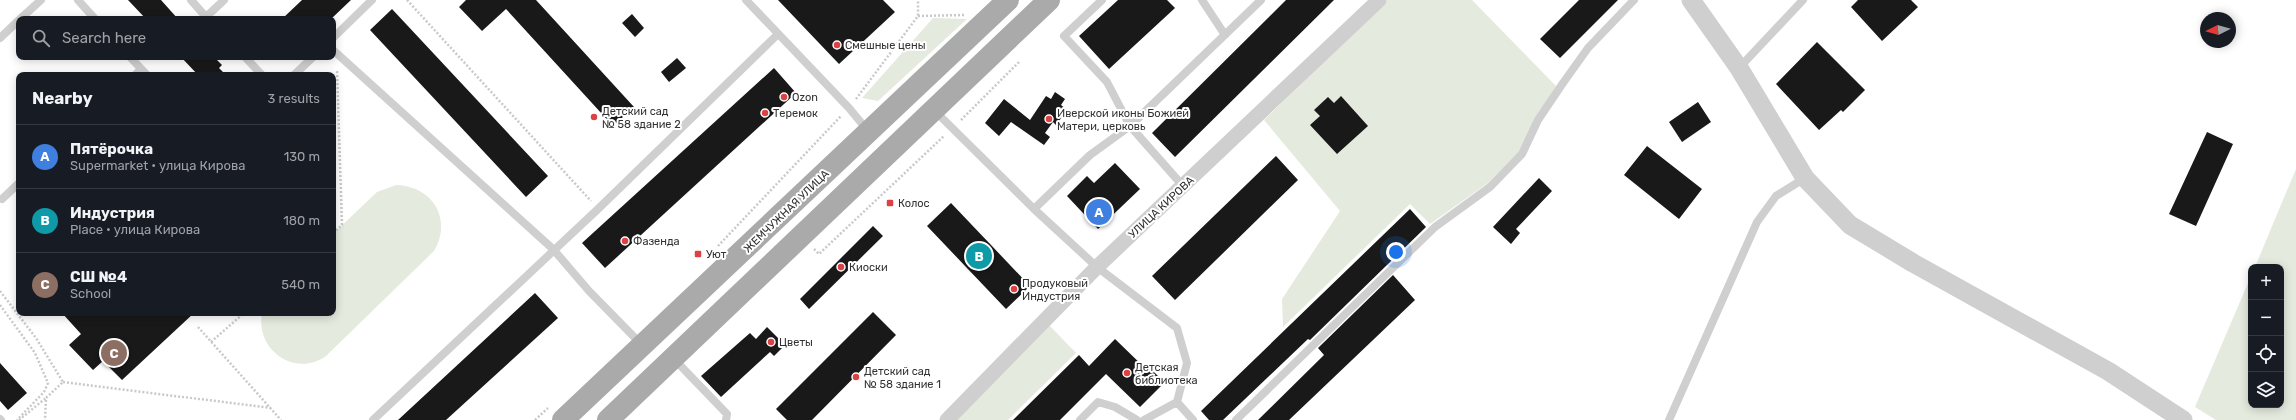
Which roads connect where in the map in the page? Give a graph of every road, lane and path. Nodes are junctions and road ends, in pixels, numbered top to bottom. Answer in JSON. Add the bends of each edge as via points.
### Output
{"nodes":[{"id":1,"x":41,"y":0,"type":"edge"},
{"id":2,"x":78,"y":0,"type":"edge"},
{"id":3,"x":191,"y":0,"type":"edge"},
{"id":4,"x":224,"y":0,"type":"edge"},
{"id":5,"x":372,"y":0,"type":"edge"},
{"id":6,"x":407,"y":0,"type":"edge"},
{"id":7,"x":746,"y":0,"type":"edge"},
{"id":8,"x":918,"y":0,"type":"edge"},
{"id":9,"x":1049,"y":0,"type":"edge"},
{"id":10,"x":1102,"y":0,"type":"edge"},
{"id":11,"x":1202,"y":0,"type":"edge"},
{"id":12,"x":1261,"y":0,"type":"edge"},
{"id":13,"x":1379,"y":0,"type":"edge"},
{"id":14,"x":1634,"y":0,"type":"edge"},
{"id":15,"x":1691,"y":0,"type":"edge"},
{"id":16,"x":1803,"y":0,"type":"edge"},
{"id":17,"x":1001,"y":6,"type":"edge"},
{"id":18,"x":968,"y":15,"type":"dead end"},
{"id":19,"x":24,"y":16,"type":"edge"},
{"id":20,"x":92,"y":16,"type":"edge"},
{"id":21,"x":205,"y":16,"type":"edge"},
{"id":22,"x":209,"y":16,"type":"edge"},
{"id":23,"x":918,"y":16,"type":"junction"},
{"id":24,"x":16,"y":24,"type":"edge"},
{"id":25,"x":778,"y":34,"type":"junction"},
{"id":26,"x":1013,"y":34,"type":"junction"},
{"id":27,"x":336,"y":35,"type":"edge"},
{"id":28,"x":1225,"y":35,"type":"junction"},
{"id":29,"x":0,"y":38,"type":"edge"},
{"id":30,"x":336,"y":53,"type":"edge"},
{"id":31,"x":133,"y":60,"type":"edge"},
{"id":32,"x":248,"y":60,"type":"edge"},
{"id":33,"x":310,"y":60,"type":"edge"},
{"id":34,"x":335,"y":60,"type":"edge"},
{"id":35,"x":1020,"y":61,"type":"dead end"},
{"id":36,"x":1739,"y":68,"type":"junction"},
{"id":37,"x":144,"y":72,"type":"edge"},
{"id":38,"x":259,"y":72,"type":"edge"},
{"id":39,"x":297,"y":72,"type":"edge"},
{"id":40,"x":336,"y":72,"type":"edge"},
{"id":41,"x":336,"y":77,"type":"edge"},
{"id":42,"x":849,"y":108,"type":"junction"},
{"id":43,"x":934,"y":110,"type":"junction"},
{"id":44,"x":1130,"y":126,"type":"junction"},
{"id":45,"x":952,"y":128,"type":"junction"},
{"id":46,"x":868,"y":131,"type":"junction"},
{"id":47,"x":1805,"y":178,"type":"junction"},
{"id":48,"x":1183,"y":186,"type":"junction"},
{"id":49,"x":16,"y":187,"type":"edge"},
{"id":50,"x":2,"y":199,"type":"dead end"},
{"id":51,"x":598,"y":209,"type":"junction"},
{"id":52,"x":1034,"y":209,"type":"junction"},
{"id":53,"x":336,"y":230,"type":"edge"},
{"id":54,"x":554,"y":248,"type":"junction"},
{"id":55,"x":716,"y":248,"type":"dead end"},
{"id":56,"x":819,"y":254,"type":"dead end"},
{"id":57,"x":1097,"y":267,"type":"junction"},
{"id":58,"x":0,"y":291,"type":"edge"},
{"id":59,"x":0,"y":305,"type":"edge"},
{"id":60,"x":16,"y":312,"type":"edge"},
{"id":61,"x":19,"y":316,"type":"edge"},
{"id":62,"x":241,"y":316,"type":"edge"},
{"id":63,"x":198,"y":327,"type":"dead end"},
{"id":64,"x":211,"y":342,"type":"junction"},
{"id":65,"x":642,"y":346,"type":"junction"},
{"id":66,"x":673,"y":358,"type":"junction"},
{"id":67,"x":63,"y":382,"type":"junction"},
{"id":68,"x":46,"y":398,"type":"junction"},
{"id":69,"x":1177,"y":402,"type":"junction"},
{"id":70,"x":271,"y":408,"type":"junction"},
{"id":71,"x":557,"y":412,"type":"edge"},
{"id":72,"x":18,"y":420,"type":"edge"},
{"id":73,"x":45,"y":420,"type":"edge"},
{"id":74,"x":281,"y":420,"type":"edge"},
{"id":75,"x":373,"y":420,"type":"edge"},
{"id":76,"x":535,"y":420,"type":"edge"},
{"id":77,"x":608,"y":420,"type":"edge"},
{"id":78,"x":726,"y":420,"type":"edge"},
{"id":79,"x":947,"y":420,"type":"edge"},
{"id":80,"x":1080,"y":420,"type":"edge"},
{"id":81,"x":1137,"y":420,"type":"edge"},
{"id":82,"x":1144,"y":420,"type":"edge"},
{"id":83,"x":1193,"y":420,"type":"edge"},
{"id":84,"x":1236,"y":420,"type":"edge"},
{"id":85,"x":1669,"y":420,"type":"edge"},
{"id":86,"x":2183,"y":420,"type":"edge"}],
"edges":[{"from":1,"to":19,"type":"lane"},
{"from":2,"to":20,"type":"lane"},
{"from":3,"to":21,"type":"lane"},
{"from":4,"to":22,"type":"lane"},
{"from":5,"to":27,"type":"lane"},
{"from":6,"to":51,"type":"path"},
{"from":7,"to":25,"type":"lane"},
{"from":8,"to":23,"type":"path"},
{"from":9,"to":26,"type":"main road"},
{"from":10,"to":44,"type":"lane","via":[[1064,36],[1107,82]]},
{"from":11,"to":28,"type":"lane"},
{"from":12,"to":28,"type":"lane"},
{"from":13,"to":48,"type":"street","name":"УЛИЦА КИРОВА"},
{"from":14,"to":84,"type":"lane","via":[[1588,48],[1563,82],[1538,120],[1522,154],[1490,187],[1435,227]]},
{"from":15,"to":36,"type":"street"},
{"from":16,"to":36,"type":"lane"},
{"from":17,"to":26,"type":"main road","via":[[1012,15]]},
{"from":17,"to":46,"type":"main road","name":"ЖЕМЧУЖНАЯ УЛИЦА"},
{"from":18,"to":23,"type":"path"},
{"from":23,"to":42,"type":"path"},
{"from":24,"to":29,"type":"lane"},
{"from":25,"to":42,"type":"lane"},
{"from":25,"to":51,"type":"lane"},
{"from":26,"to":43,"type":"main road"},
{"from":28,"to":44,"type":"lane"},
{"from":30,"to":54,"type":"lane"},
{"from":31,"to":37,"type":"lane"},
{"from":32,"to":38,"type":"lane"},
{"from":33,"to":39,"type":"lane"},
{"from":34,"to":40,"type":"path"},
{"from":35,"to":45,"type":"path"},
{"from":36,"to":47,"type":"street"},
{"from":41,"to":53,"type":"path","via":[[342,225]]},
{"from":42,"to":46,"type":"lane"},
{"from":42,"to":55,"type":"path"},
{"from":43,"to":45,"type":"lane"},
{"from":43,"to":66,"type":"main road"},
{"from":44,"to":48,"type":"lane"},
{"from":44,"to":52,"type":"lane","via":[[1090,155]]},
{"from":45,"to":52,"type":"lane"},
{"from":45,"to":56,"type":"path"},
{"from":46,"to":65,"type":"main road","name":"ЖЕМЧУЖНАЯ УЛИЦА"},
{"from":47,"to":85,"type":"lane","via":[[1776,196],[1757,222]]},
{"from":47,"to":86,"type":"street","via":[[1850,225],[1913,263],[2108,371]]},
{"from":48,"to":57,"type":"street","name":"УЛИЦА КИРОВА"},
{"from":49,"to":50,"type":"lane"},
{"from":51,"to":54,"type":"lane"},
{"from":52,"to":57,"type":"lane"},
{"from":54,"to":65,"type":"lane","via":[[589,291]]},
{"from":54,"to":75,"type":"lane"},
{"from":57,"to":69,"type":"lane","via":[[1177,328],[1187,363]]},
{"from":57,"to":79,"type":"street","name":"УЛИЦА КИРОВА"},
{"from":58,"to":60,"type":"path"},
{"from":59,"to":72,"type":"path","via":[[34,353],[48,383],[44,392]]},
{"from":61,"to":67,"type":"path"},
{"from":62,"to":64,"type":"path"},
{"from":63,"to":64,"type":"path"},
{"from":64,"to":70,"type":"path"},
{"from":65,"to":71,"type":"main road","name":"ЖЕМЧУЖНАЯ УЛИЦА"},
{"from":66,"to":77,"type":"main road"},
{"from":66,"to":78,"type":"lane","via":[[727,414]]},
{"from":67,"to":68,"type":"path"},
{"from":67,"to":70,"type":"path"},
{"from":68,"to":72,"type":"path"},
{"from":68,"to":73,"type":"path"},
{"from":69,"to":82,"type":"lane"},
{"from":69,"to":83,"type":"lane"},
{"from":70,"to":74,"type":"path"},
{"from":71,"to":76,"type":"path"},
{"from":80,"to":81,"type":"lane","via":[[1098,402],[1115,407]]}]}
